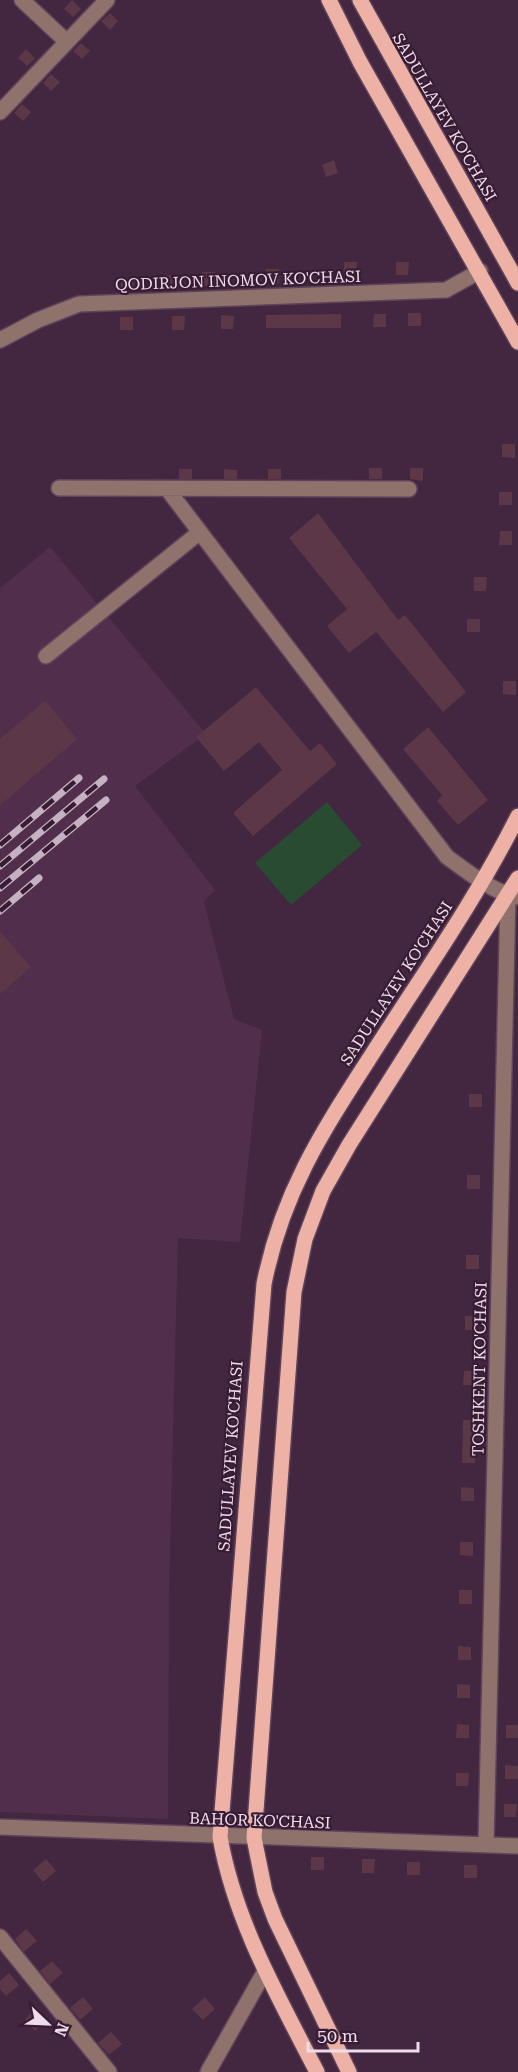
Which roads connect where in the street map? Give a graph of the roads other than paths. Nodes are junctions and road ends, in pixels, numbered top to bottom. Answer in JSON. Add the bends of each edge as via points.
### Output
{"nodes":[{"id":1,"x":22,"y":0,"type":"edge"},
{"id":2,"x":107,"y":0,"type":"edge"},
{"id":3,"x":329,"y":0,"type":"edge"},
{"id":4,"x":360,"y":0,"type":"edge"},
{"id":5,"x":66,"y":41,"type":"junction"},
{"id":6,"x":0,"y":112,"type":"edge"},
{"id":7,"x":480,"y":271,"type":"junction"},
{"id":8,"x":516,"y":274,"type":"edge"},
{"id":9,"x":0,"y":340,"type":"edge"},
{"id":10,"x":518,"y":342,"type":"edge"},
{"id":11,"x":59,"y":488,"type":"dead end"},
{"id":12,"x":409,"y":489,"type":"dead end"},
{"id":13,"x":168,"y":490,"type":"junction"},
{"id":14,"x":200,"y":532,"type":"junction"},
{"id":15,"x":46,"y":656,"type":"dead end"},
{"id":16,"x":518,"y":816,"type":"edge"},
{"id":17,"x":518,"y":878,"type":"edge"},
{"id":18,"x":483,"y":881,"type":"junction"},
{"id":19,"x":513,"y":896,"type":"edge"},
{"id":20,"x":0,"y":1827,"type":"edge"},
{"id":21,"x":220,"y":1837,"type":"junction"},
{"id":22,"x":254,"y":1838,"type":"junction"},
{"id":23,"x":486,"y":1844,"type":"junction"},
{"id":24,"x":518,"y":1846,"type":"edge"},
{"id":25,"x":0,"y":1937,"type":"edge"},
{"id":26,"x":265,"y":1971,"type":"junction"},
{"id":27,"x":109,"y":2072,"type":"edge"},
{"id":28,"x":208,"y":2072,"type":"edge"},
{"id":29,"x":317,"y":2072,"type":"edge"},
{"id":30,"x":349,"y":2072,"type":"edge"}],
"edges":[{"from":1,"to":5,"type":"street"},
{"from":2,"to":5,"type":"street"},
{"from":3,"to":7,"type":"main road","via":[[360,62]]},
{"from":4,"to":8,"type":"main road","name":"SADULLAYEV KO'CHASI"},
{"from":5,"to":6,"type":"street"},
{"from":7,"to":9,"type":"street","name":"QODIRJON INOMOV KO'CHASI","via":[[447,290],[79,304]]},
{"from":7,"to":10,"type":"main road"},
{"from":11,"to":13,"type":"street"},
{"from":12,"to":13,"type":"street"},
{"from":13,"to":14,"type":"street"},
{"from":14,"to":15,"type":"street"},
{"from":14,"to":18,"type":"street","via":[[447,857]]},
{"from":16,"to":18,"type":"main road","name":"SADULLAYEV KO'CHASI"},
{"from":17,"to":19,"type":"main road"},
{"from":18,"to":19,"type":"street"},
{"from":18,"to":21,"type":"main road","name":"SADULLAYEV KO'CHASI","via":[[313,1148],[282,1213],[271,1248],[257,1343]]},
{"from":19,"to":22,"type":"main road","via":[[349,1145],[323,1191],[305,1239],[293,1303]]},
{"from":19,"to":23,"type":"street","name":"TOSHKENT KO'CHASI"},
{"from":20,"to":21,"type":"street","name":"BAHOR KO'CHASI"},
{"from":21,"to":22,"type":"street","name":"BAHOR KO'CHASI"},
{"from":21,"to":26,"type":"main road","name":"SADULLAYEV KO'CHASI","via":[[237,1904]]},
{"from":22,"to":23,"type":"street","name":"BAHOR KO'CHASI"},
{"from":22,"to":30,"type":"main road","via":[[274,1919]]},
{"from":23,"to":24,"type":"street","name":"BAHOR KO'CHASI"},
{"from":25,"to":27,"type":"street"},
{"from":26,"to":28,"type":"street"},
{"from":26,"to":29,"type":"main road","name":"SADULLAYEV KO'CHASI"}]}
